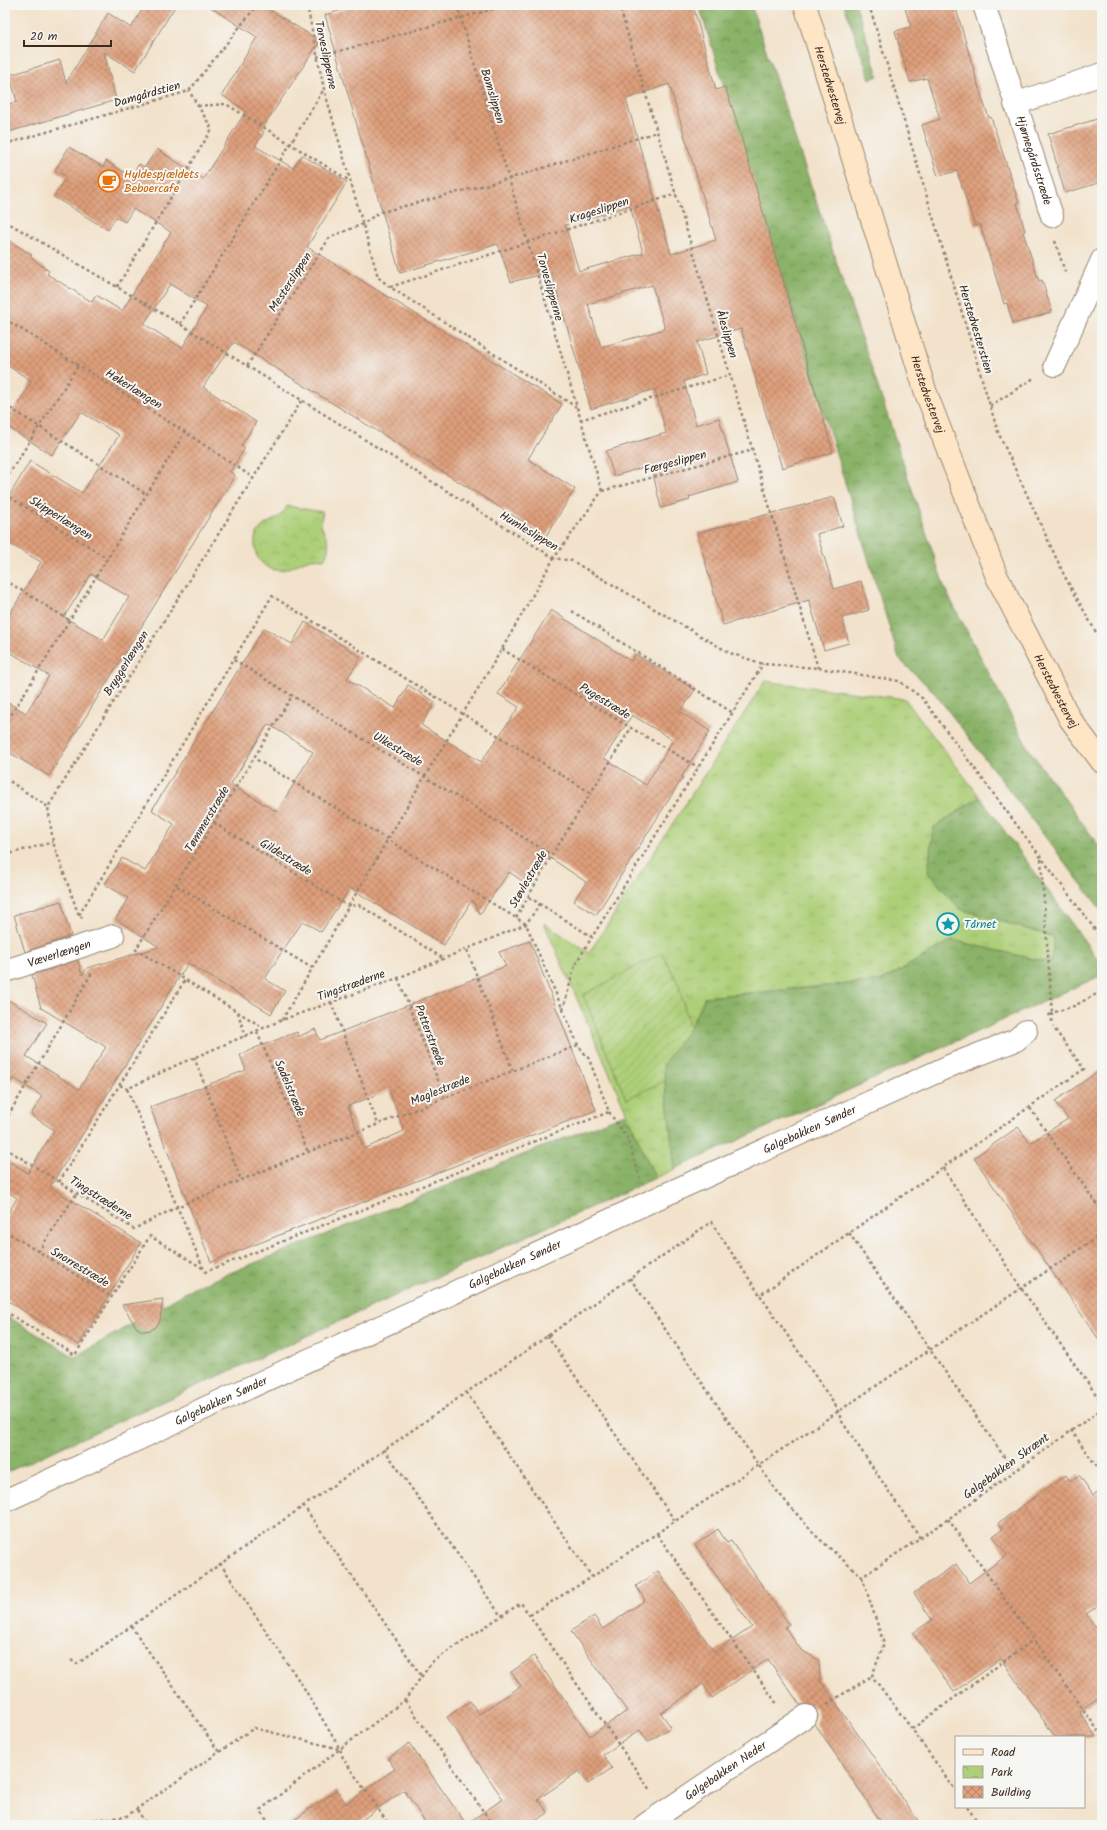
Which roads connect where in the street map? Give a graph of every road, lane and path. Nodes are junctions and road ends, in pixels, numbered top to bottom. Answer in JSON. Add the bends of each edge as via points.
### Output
{"nodes":[{"id":1,"x":257,"y":5,"type":"edge"},
{"id":2,"x":307,"y":5,"type":"edge"},
{"id":3,"x":457,"y":5,"type":"edge"},
{"id":4,"x":508,"y":5,"type":"edge"},
{"id":5,"x":619,"y":5,"type":"edge"},
{"id":6,"x":805,"y":5,"type":"edge"},
{"id":7,"x":869,"y":5,"type":"edge"},
{"id":8,"x":984,"y":5,"type":"edge"},
{"id":9,"x":461,"y":18,"type":"junction"},
{"id":10,"x":317,"y":57,"type":"junction"},
{"id":11,"x":1102,"y":74,"type":"edge"},
{"id":12,"x":324,"y":89,"type":"junction"},
{"id":13,"x":189,"y":91,"type":"junction"},
{"id":14,"x":1016,"y":104,"type":"junction"},
{"id":15,"x":198,"y":106,"type":"junction"},
{"id":16,"x":657,"y":132,"type":"junction"},
{"id":17,"x":5,"y":144,"type":"edge"},
{"id":18,"x":291,"y":145,"type":"junction"},
{"id":19,"x":508,"y":179,"type":"junction"},
{"id":20,"x":350,"y":181,"type":"junction"},
{"id":21,"x":676,"y":194,"type":"junction"},
{"id":22,"x":1052,"y":216,"type":"joint"},
{"id":23,"x":5,"y":221,"type":"edge"},
{"id":24,"x":363,"y":224,"type":"junction"},
{"id":25,"x":527,"y":242,"type":"junction"},
{"id":26,"x":1102,"y":260,"type":"edge"},
{"id":27,"x":117,"y":287,"type":"junction"},
{"id":28,"x":390,"y":287,"type":"junction"},
{"id":29,"x":1083,"y":303,"type":"junction"},
{"id":30,"x":5,"y":319,"type":"edge"},
{"id":31,"x":180,"y":324,"type":"junction"},
{"id":32,"x":79,"y":364,"type":"junction"},
{"id":33,"x":1055,"y":365,"type":"joint"},
{"id":34,"x":247,"y":366,"type":"junction"},
{"id":35,"x":730,"y":374,"type":"junction"},
{"id":36,"x":302,"y":400,"type":"junction"},
{"id":37,"x":5,"y":405,"type":"edge"},
{"id":38,"x":990,"y":406,"type":"junction"},
{"id":39,"x":576,"y":407,"type":"junction"},
{"id":40,"x":580,"y":420,"type":"junction"},
{"id":41,"x":39,"y":427,"type":"junction"},
{"id":42,"x":185,"y":432,"type":"junction"},
{"id":43,"x":753,"y":450,"type":"junction"},
{"id":44,"x":252,"y":477,"type":"junction"},
{"id":45,"x":5,"y":480,"type":"edge"},
{"id":46,"x":602,"y":491,"type":"junction"},
{"id":47,"x":5,"y":494,"type":"edge"},
{"id":48,"x":146,"y":494,"type":"junction"},
{"id":49,"x":107,"y":558,"type":"junction"},
{"id":50,"x":554,"y":558,"type":"junction"},
{"id":51,"x":5,"y":580,"type":"edge"},
{"id":52,"x":572,"y":611,"type":"dead end"},
{"id":53,"x":69,"y":620,"type":"junction"},
{"id":54,"x":1102,"y":643,"type":"edge"},
{"id":55,"x":502,"y":649,"type":"junction"},
{"id":56,"x":234,"y":660,"type":"junction"},
{"id":57,"x":763,"y":664,"type":"junction"},
{"id":58,"x":818,"y":668,"type":"junction"},
{"id":59,"x":292,"y":696,"type":"junction"},
{"id":60,"x":734,"y":713,"type":"junction"},
{"id":61,"x":463,"y":714,"type":"junction"},
{"id":62,"x":5,"y":725,"type":"edge"},
{"id":63,"x":631,"y":728,"type":"junction"},
{"id":64,"x":254,"y":758,"type":"junction"},
{"id":65,"x":1102,"y":762,"type":"edge"},
{"id":66,"x":698,"y":767,"type":"junction"},
{"id":67,"x":425,"y":776,"type":"junction"},
{"id":68,"x":5,"y":778,"type":"edge"},
{"id":69,"x":591,"y":792,"type":"junction"},
{"id":70,"x":48,"y":807,"type":"junction"},
{"id":71,"x":214,"y":823,"type":"junction"},
{"id":72,"x":387,"y":840,"type":"junction"},
{"id":73,"x":53,"y":842,"type":"junction"},
{"id":74,"x":5,"y":855,"type":"edge"},
{"id":75,"x":552,"y":855,"type":"junction"},
{"id":76,"x":1042,"y":858,"type":"junction"},
{"id":77,"x":177,"y":886,"type":"junction"},
{"id":78,"x":529,"y":898,"type":"junction"},
{"id":79,"x":540,"y":904,"type":"junction"},
{"id":80,"x":348,"y":906,"type":"junction"},
{"id":81,"x":79,"y":916,"type":"junction"},
{"id":82,"x":516,"y":918,"type":"junction"},
{"id":83,"x":526,"y":924,"type":"junction"},
{"id":84,"x":113,"y":936,"type":"junction"},
{"id":85,"x":592,"y":937,"type":"junction"},
{"id":86,"x":1102,"y":940,"type":"edge"},
{"id":87,"x":136,"y":950,"type":"junction"},
{"id":88,"x":467,"y":950,"type":"junction"},
{"id":89,"x":444,"y":959,"type":"junction"},
{"id":90,"x":312,"y":968,"type":"junction"},
{"id":91,"x":93,"y":970,"type":"dead end"},
{"id":92,"x":5,"y":971,"type":"edge"},
{"id":93,"x":398,"y":978,"type":"junction"},
{"id":94,"x":185,"y":980,"type":"junction"},
{"id":95,"x":1102,"y":991,"type":"edge"},
{"id":96,"x":331,"y":1002,"type":"junction"},
{"id":97,"x":562,"y":1011,"type":"junction"},
{"id":98,"x":238,"y":1012,"type":"junction"},
{"id":99,"x":1052,"y":1013,"type":"junction"},
{"id":100,"x":282,"y":1020,"type":"junction"},
{"id":101,"x":264,"y":1028,"type":"junction"},
{"id":102,"x":257,"y":1032,"type":"junction"},
{"id":103,"x":1026,"y":1032,"type":"joint"},
{"id":104,"x":245,"y":1037,"type":"junction"},
{"id":105,"x":578,"y":1045,"type":"junction"},
{"id":106,"x":194,"y":1057,"type":"junction"},
{"id":107,"x":514,"y":1071,"type":"junction"},
{"id":108,"x":120,"y":1085,"type":"junction"},
{"id":109,"x":127,"y":1089,"type":"junction"},
{"id":110,"x":445,"y":1098,"type":"junction"},
{"id":111,"x":1030,"y":1108,"type":"junction"},
{"id":112,"x":609,"y":1112,"type":"junction"},
{"id":113,"x":5,"y":1122,"type":"edge"},
{"id":114,"x":378,"y":1124,"type":"junction"},
{"id":115,"x":5,"y":1148,"type":"edge"},
{"id":116,"x":308,"y":1152,"type":"junction"},
{"id":117,"x":943,"y":1168,"type":"junction"},
{"id":118,"x":242,"y":1180,"type":"junction"},
{"id":119,"x":59,"y":1182,"type":"junction"},
{"id":120,"x":77,"y":1193,"type":"junction"},
{"id":121,"x":648,"y":1202,"type":"junction"},
{"id":122,"x":177,"y":1207,"type":"junction"},
{"id":123,"x":1102,"y":1212,"type":"edge"},
{"id":124,"x":5,"y":1231,"type":"edge"},
{"id":125,"x":849,"y":1232,"type":"junction"},
{"id":126,"x":1102,"y":1234,"type":"edge"},
{"id":127,"x":38,"y":1252,"type":"junction"},
{"id":128,"x":204,"y":1269,"type":"junction"},
{"id":129,"x":630,"y":1278,"type":"junction"},
{"id":130,"x":1021,"y":1288,"type":"junction"},
{"id":131,"x":760,"y":1295,"type":"junction"},
{"id":132,"x":112,"y":1296,"type":"junction"},
{"id":133,"x":5,"y":1311,"type":"edge"},
{"id":134,"x":547,"y":1335,"type":"junction"},
{"id":135,"x":930,"y":1349,"type":"junction"},
{"id":136,"x":466,"y":1392,"type":"junction"},
{"id":137,"x":1102,"y":1403,"type":"edge"},
{"id":138,"x":1102,"y":1409,"type":"edge"},
{"id":139,"x":838,"y":1410,"type":"junction"},
{"id":140,"x":1071,"y":1430,"type":"junction"},
{"id":141,"x":384,"y":1449,"type":"junction"},
{"id":142,"x":758,"y":1465,"type":"junction"},
{"id":143,"x":1014,"y":1471,"type":"junction"},
{"id":144,"x":1102,"y":1474,"type":"edge"},
{"id":145,"x":5,"y":1501,"type":"edge"},
{"id":146,"x":303,"y":1505,"type":"junction"},
{"id":147,"x":948,"y":1519,"type":"junction"},
{"id":148,"x":676,"y":1520,"type":"junction"},
{"id":149,"x":657,"y":1534,"type":"junction"},
{"id":150,"x":920,"y":1538,"type":"junction"},
{"id":151,"x":220,"y":1563,"type":"junction"},
{"id":152,"x":592,"y":1577,"type":"junction"},
{"id":153,"x":862,"y":1577,"type":"junction"},
{"id":154,"x":501,"y":1616,"type":"junction"},
{"id":155,"x":530,"y":1616,"type":"junction"},
{"id":156,"x":131,"y":1626,"type":"junction"},
{"id":157,"x":1033,"y":1640,"type":"junction"},
{"id":158,"x":72,"y":1660,"type":"dead end"},
{"id":159,"x":872,"y":1676,"type":"junction"},
{"id":160,"x":422,"y":1678,"type":"junction"},
{"id":161,"x":405,"y":1700,"type":"junction"},
{"id":162,"x":800,"y":1721,"type":"junction"},
{"id":163,"x":912,"y":1729,"type":"junction"},
{"id":164,"x":1102,"y":1736,"type":"edge"},
{"id":165,"x":340,"y":1750,"type":"junction"},
{"id":166,"x":219,"y":1752,"type":"junction"},
{"id":167,"x":955,"y":1790,"type":"edge"},
{"id":168,"x":968,"y":1808,"type":"edge"},
{"id":169,"x":137,"y":1810,"type":"junction"},
{"id":170,"x":665,"y":1811,"type":"junction"},
{"id":171,"x":24,"y":1825,"type":"edge"},
{"id":172,"x":147,"y":1825,"type":"edge"},
{"id":173,"x":270,"y":1825,"type":"edge"},
{"id":174,"x":389,"y":1825,"type":"edge"},
{"id":175,"x":493,"y":1825,"type":"edge"},
{"id":176,"x":645,"y":1825,"type":"edge"},
{"id":177,"x":980,"y":1825,"type":"edge"}],
"edges":[{"from":1,"to":13,"type":"path","name":"Damgårdstien"},
{"from":2,"to":10,"type":"path","name":"Torveslipperne"},
{"from":3,"to":9,"type":"path","name":"Bomslippen"},
{"from":4,"to":9,"type":"path"},
{"from":5,"to":16,"type":"path","name":"Åleslippen"},
{"from":6,"to":65,"type":"street","name":"Herstedvestervej","via":[[926,393],[997,578],[1070,719]]},
{"from":7,"to":38,"type":"path","name":"Herstedvesterstien"},
{"from":8,"to":14,"type":"street","name":"Hjørnegårdsstræde"},
{"from":9,"to":10,"type":"path"},
{"from":9,"to":19,"type":"path","name":"Bomslippen"},
{"from":10,"to":12,"type":"path","name":"Torveslipperne"},
{"from":11,"to":14,"type":"street","name":"Hjørnegårdsstræde"},
{"from":12,"to":18,"type":"path"},
{"from":12,"to":20,"type":"path","name":"Torveslipperne"},
{"from":13,"to":15,"type":"path"},
{"from":13,"to":17,"type":"path","name":"Damgårdstien"},
{"from":14,"to":22,"type":"street","name":"Hjørnegårdsstræde"},
{"from":15,"to":18,"type":"path","via":[[226,104]]},
{"from":15,"to":27,"type":"path","via":[[212,129]]},
{"from":16,"to":19,"type":"path","name":"Mesterslippen"},
{"from":16,"to":21,"type":"path","name":"Åleslippen"},
{"from":18,"to":20,"type":"path"},
{"from":18,"to":31,"type":"path"},
{"from":19,"to":24,"type":"path","name":"Mesterslippen","via":[[378,213]]},
{"from":19,"to":25,"type":"path","name":"Bomslippen"},
{"from":20,"to":24,"type":"path","name":"Torveslipperne"},
{"from":21,"to":25,"type":"path","name":"Krageslippen"},
{"from":21,"to":35,"type":"path","name":"Åleslippen"},
{"from":22,"to":29,"type":"path","via":[[1049,224],[1074,300]]},
{"from":23,"to":27,"type":"path","name":"Humleslippen"},
{"from":24,"to":28,"type":"path","name":"Torveslipperne","via":[[378,277]]},
{"from":24,"to":34,"type":"path","name":"Mesterslippen","via":[[330,237]]},
{"from":25,"to":28,"type":"path","name":"Torveslipperne"},
{"from":25,"to":39,"type":"path","name":"Torveslipperne"},
{"from":26,"to":29,"type":"street"},
{"from":27,"to":31,"type":"path","name":"Humleslippen"},
{"from":28,"to":39,"type":"path","name":"Torveslipperne"},
{"from":29,"to":33,"type":"street"},
{"from":30,"to":32,"type":"path","name":"Høkerlængen"},
{"from":31,"to":34,"type":"path","name":"Humleslippen"},
{"from":32,"to":41,"type":"path"},
{"from":32,"to":42,"type":"path","name":"Høkerlængen"},
{"from":33,"to":38,"type":"path"},
{"from":34,"to":36,"type":"path","name":"Humleslippen"},
{"from":35,"to":40,"type":"path"},
{"from":35,"to":43,"type":"path","name":"Åleslippen"},
{"from":36,"to":44,"type":"path","name":"Bryggerlængen"},
{"from":36,"to":50,"type":"path","name":"Humleslippen"},
{"from":37,"to":41,"type":"path"},
{"from":38,"to":54,"type":"path","name":"Herstedvesterstien","via":[[998,432],[1065,577]]},
{"from":39,"to":40,"type":"path","name":"Torveslipperne"},
{"from":40,"to":46,"type":"path","name":"Torveslipperne"},
{"from":41,"to":45,"type":"path"},
{"from":41,"to":48,"type":"path"},
{"from":42,"to":44,"type":"path","name":"Høkerlængen"},
{"from":42,"to":48,"type":"path"},
{"from":43,"to":46,"type":"path","name":"Færgeslippen"},
{"from":43,"to":58,"type":"path","name":"Åleslippen"},
{"from":44,"to":70,"type":"path","name":"Bryggerlængen"},
{"from":46,"to":50,"type":"path"},
{"from":47,"to":49,"type":"path","name":"Skipperlængen"},
{"from":48,"to":49,"type":"path"},
{"from":49,"to":53,"type":"path"},
{"from":50,"to":55,"type":"path"},
{"from":50,"to":57,"type":"path","name":"Humleslippen","via":[[572,561],[730,654]]},
{"from":51,"to":53,"type":"path"},
{"from":52,"to":60,"type":"path"},
{"from":53,"to":62,"type":"path"},
{"from":55,"to":61,"type":"path"},
{"from":55,"to":63,"type":"path","name":"Pugestræde"},
{"from":56,"to":59,"type":"path","name":"Ulkestræde"},
{"from":56,"to":61,"type":"path","via":[[272,596]]},
{"from":56,"to":81,"type":"path"},
{"from":57,"to":58,"type":"path","name":"Humleslippen"},
{"from":57,"to":60,"type":"path"},
{"from":58,"to":76,"type":"path","name":"Humleslippen","via":[[899,681],[922,698]]},
{"from":59,"to":64,"type":"path","name":"Tømmerstræde"},
{"from":59,"to":67,"type":"path","name":"Ulkestræde"},
{"from":60,"to":66,"type":"path"},
{"from":61,"to":67,"type":"path"},
{"from":61,"to":69,"type":"path"},
{"from":63,"to":66,"type":"path","name":"Pugestræde"},
{"from":63,"to":69,"type":"path","name":"Støvlestræde"},
{"from":64,"to":71,"type":"path","name":"Tømmerstræde"},
{"from":64,"to":72,"type":"path"},
{"from":66,"to":85,"type":"path"},
{"from":67,"to":72,"type":"path"},
{"from":67,"to":75,"type":"path","name":"Ulkestræde"},
{"from":68,"to":70,"type":"path"},
{"from":69,"to":75,"type":"path","name":"Støvlestræde"},
{"from":70,"to":73,"type":"path"},
{"from":71,"to":77,"type":"path","name":"Tømmerstræde"},
{"from":71,"to":80,"type":"path","name":"Gildestræde"},
{"from":72,"to":80,"type":"path"},
{"from":72,"to":82,"type":"path"},
{"from":73,"to":74,"type":"path"},
{"from":73,"to":81,"type":"path"},
{"from":75,"to":78,"type":"path","name":"Støvlestræde"},
{"from":76,"to":86,"type":"path","name":"Humleslippen"},
{"from":76,"to":99,"type":"path"},
{"from":77,"to":87,"type":"path","name":"Tømmerstræde"},
{"from":77,"to":90,"type":"path"},
{"from":78,"to":79,"type":"path"},
{"from":78,"to":82,"type":"path","name":"Støvlestræde"},
{"from":79,"to":83,"type":"path"},
{"from":79,"to":85,"type":"path"},
{"from":80,"to":89,"type":"path","via":[[359,905]]},
{"from":80,"to":90,"type":"path"},
{"from":81,"to":84,"type":"path"},
{"from":82,"to":83,"type":"path","name":"Støvlestræde"},
{"from":83,"to":88,"type":"path","name":"Tingstræderne"},
{"from":83,"to":97,"type":"path","name":"Støvlestræde"},
{"from":84,"to":87,"type":"path"},
{"from":84,"to":92,"type":"street","name":"Væverlængen"},
{"from":85,"to":97,"type":"path","via":[[575,965]]},
{"from":87,"to":94,"type":"path"},
{"from":88,"to":89,"type":"path","name":"Tingstræderne"},
{"from":88,"to":107,"type":"path"},
{"from":89,"to":93,"type":"path","name":"Tingstræderne"},
{"from":90,"to":100,"type":"path"},
{"from":91,"to":113,"type":"path"},
{"from":93,"to":96,"type":"path","name":"Tingstræderne"},
{"from":93,"to":110,"type":"path","name":"Potterstræde"},
{"from":94,"to":98,"type":"path"},
{"from":94,"to":108,"type":"path","name":"Tingstræderne"},
{"from":95,"to":99,"type":"path","via":[[1074,1006]]},
{"from":96,"to":100,"type":"path","name":"Tingstræderne"},
{"from":96,"to":114,"type":"path"},
{"from":97,"to":105,"type":"path","name":"Støvlestræde"},
{"from":98,"to":101,"type":"path"},
{"from":98,"to":104,"type":"path"},
{"from":99,"to":103,"type":"path"},
{"from":99,"to":111,"type":"path","via":[[1052,1025],[1084,1069]]},
{"from":100,"to":101,"type":"path","name":"Tingstræderne"},
{"from":101,"to":102,"type":"path","name":"Tingstræderne"},
{"from":102,"to":104,"type":"path","name":"Tingstræderne"},
{"from":102,"to":116,"type":"path","name":"Sadelstræde"},
{"from":103,"to":121,"type":"street","name":"Galgebakken Sønder","via":[[1016,1040],[954,1064]]},
{"from":104,"to":106,"type":"path","name":"Tingstræderne"},
{"from":105,"to":107,"type":"path","name":"Maglestræde"},
{"from":105,"to":112,"type":"path","name":"Støvlestræde","via":[[589,1059]]},
{"from":106,"to":109,"type":"path","name":"Tingstræderne"},
{"from":106,"to":118,"type":"path"},
{"from":107,"to":110,"type":"path","name":"Maglestræde"},
{"from":108,"to":109,"type":"path"},
{"from":108,"to":119,"type":"path","name":"Tingstræderne"},
{"from":109,"to":122,"type":"path"},
{"from":110,"to":114,"type":"path","name":"Maglestræde"},
{"from":111,"to":117,"type":"path"},
{"from":111,"to":123,"type":"path"},
{"from":112,"to":121,"type":"path","name":"Støvlestræde","via":[[627,1138]]},
{"from":112,"to":128,"type":"path","via":[[205,1272]]},
{"from":114,"to":116,"type":"path","name":"Maglestræde"},
{"from":115,"to":119,"type":"path","name":"Tingstræderne"},
{"from":116,"to":118,"type":"path","name":"Maglestræde"},
{"from":117,"to":125,"type":"path"},
{"from":117,"to":130,"type":"path"},
{"from":118,"to":122,"type":"path"},
{"from":119,"to":120,"type":"path","name":"Tingstræderne"},
{"from":120,"to":122,"type":"path","name":"Tingstræderne","via":[[134,1229]]},
{"from":120,"to":127,"type":"path","name":"Snorrestræde"},
{"from":121,"to":145,"type":"street","name":"Galgebakken Sønder"},
{"from":122,"to":128,"type":"path"},
{"from":124,"to":127,"type":"path","name":"Snorrestræde"},
{"from":125,"to":131,"type":"path"},
{"from":125,"to":135,"type":"path"},
{"from":126,"to":130,"type":"path"},
{"from":127,"to":132,"type":"path","name":"Snorrestræde"},
{"from":128,"to":132,"type":"path","via":[[150,1236]]},
{"from":129,"to":131,"type":"path","via":[[711,1222]]},
{"from":129,"to":134,"type":"path"},
{"from":129,"to":142,"type":"path"},
{"from":130,"to":135,"type":"path"},
{"from":130,"to":137,"type":"path"},
{"from":131,"to":139,"type":"path"},
{"from":132,"to":133,"type":"path","via":[[76,1355]]},
{"from":134,"to":136,"type":"path"},
{"from":134,"to":148,"type":"path"},
{"from":135,"to":139,"type":"path"},
{"from":135,"to":143,"type":"path"},
{"from":136,"to":141,"type":"path"},
{"from":136,"to":152,"type":"path"},
{"from":138,"to":140,"type":"path","name":"Galgebakken Skrænt"},
{"from":139,"to":142,"type":"path"},
{"from":139,"to":150,"type":"path","via":[[841,1420]]},
{"from":140,"to":143,"type":"path","name":"Galgebakken Skrænt"},
{"from":140,"to":144,"type":"path"},
{"from":141,"to":146,"type":"path"},
{"from":141,"to":154,"type":"path"},
{"from":142,"to":148,"type":"path"},
{"from":142,"to":153,"type":"path","via":[[815,1535]]},
{"from":143,"to":147,"type":"path","name":"Galgebakken Skrænt"},
{"from":146,"to":151,"type":"path"},
{"from":146,"to":160,"type":"path"},
{"from":147,"to":150,"type":"path","name":"Galgebakken Skrænt"},
{"from":147,"to":157,"type":"path"},
{"from":148,"to":149,"type":"path"},
{"from":149,"to":152,"type":"path"},
{"from":149,"to":162,"type":"path"},
{"from":150,"to":153,"type":"path","name":"Galgebakken Skrænt"},
{"from":151,"to":156,"type":"path"},
{"from":151,"to":165,"type":"path","via":[[304,1688]]},
{"from":152,"to":155,"type":"path"},
{"from":153,"to":159,"type":"path","via":[[884,1644]]},
{"from":154,"to":155,"type":"path","via":[[521,1603]]},
{"from":154,"to":160,"type":"path","via":[[432,1662]]},
{"from":155,"to":170,"type":"path"},
{"from":156,"to":158,"type":"path","via":[[77,1664]]},
{"from":156,"to":166,"type":"path"},
{"from":157,"to":163,"type":"path"},
{"from":157,"to":164,"type":"path"},
{"from":159,"to":162,"type":"path"},
{"from":159,"to":163,"type":"path"},
{"from":160,"to":161,"type":"path"},
{"from":161,"to":165,"type":"path"},
{"from":161,"to":175,"type":"path"},
{"from":162,"to":170,"type":"street","name":"Galgebakken Neder"},
{"from":163,"to":167,"type":"path"},
{"from":165,"to":166,"type":"path","via":[[254,1728]]},
{"from":165,"to":173,"type":"path","via":[[260,1810]]},
{"from":165,"to":174,"type":"path"},
{"from":166,"to":169,"type":"path"},
{"from":168,"to":177,"type":"path"},
{"from":169,"to":171,"type":"path","via":[[126,1817]]},
{"from":169,"to":172,"type":"path"},
{"from":170,"to":176,"type":"street","name":"Galgebakken Neder"}]}
